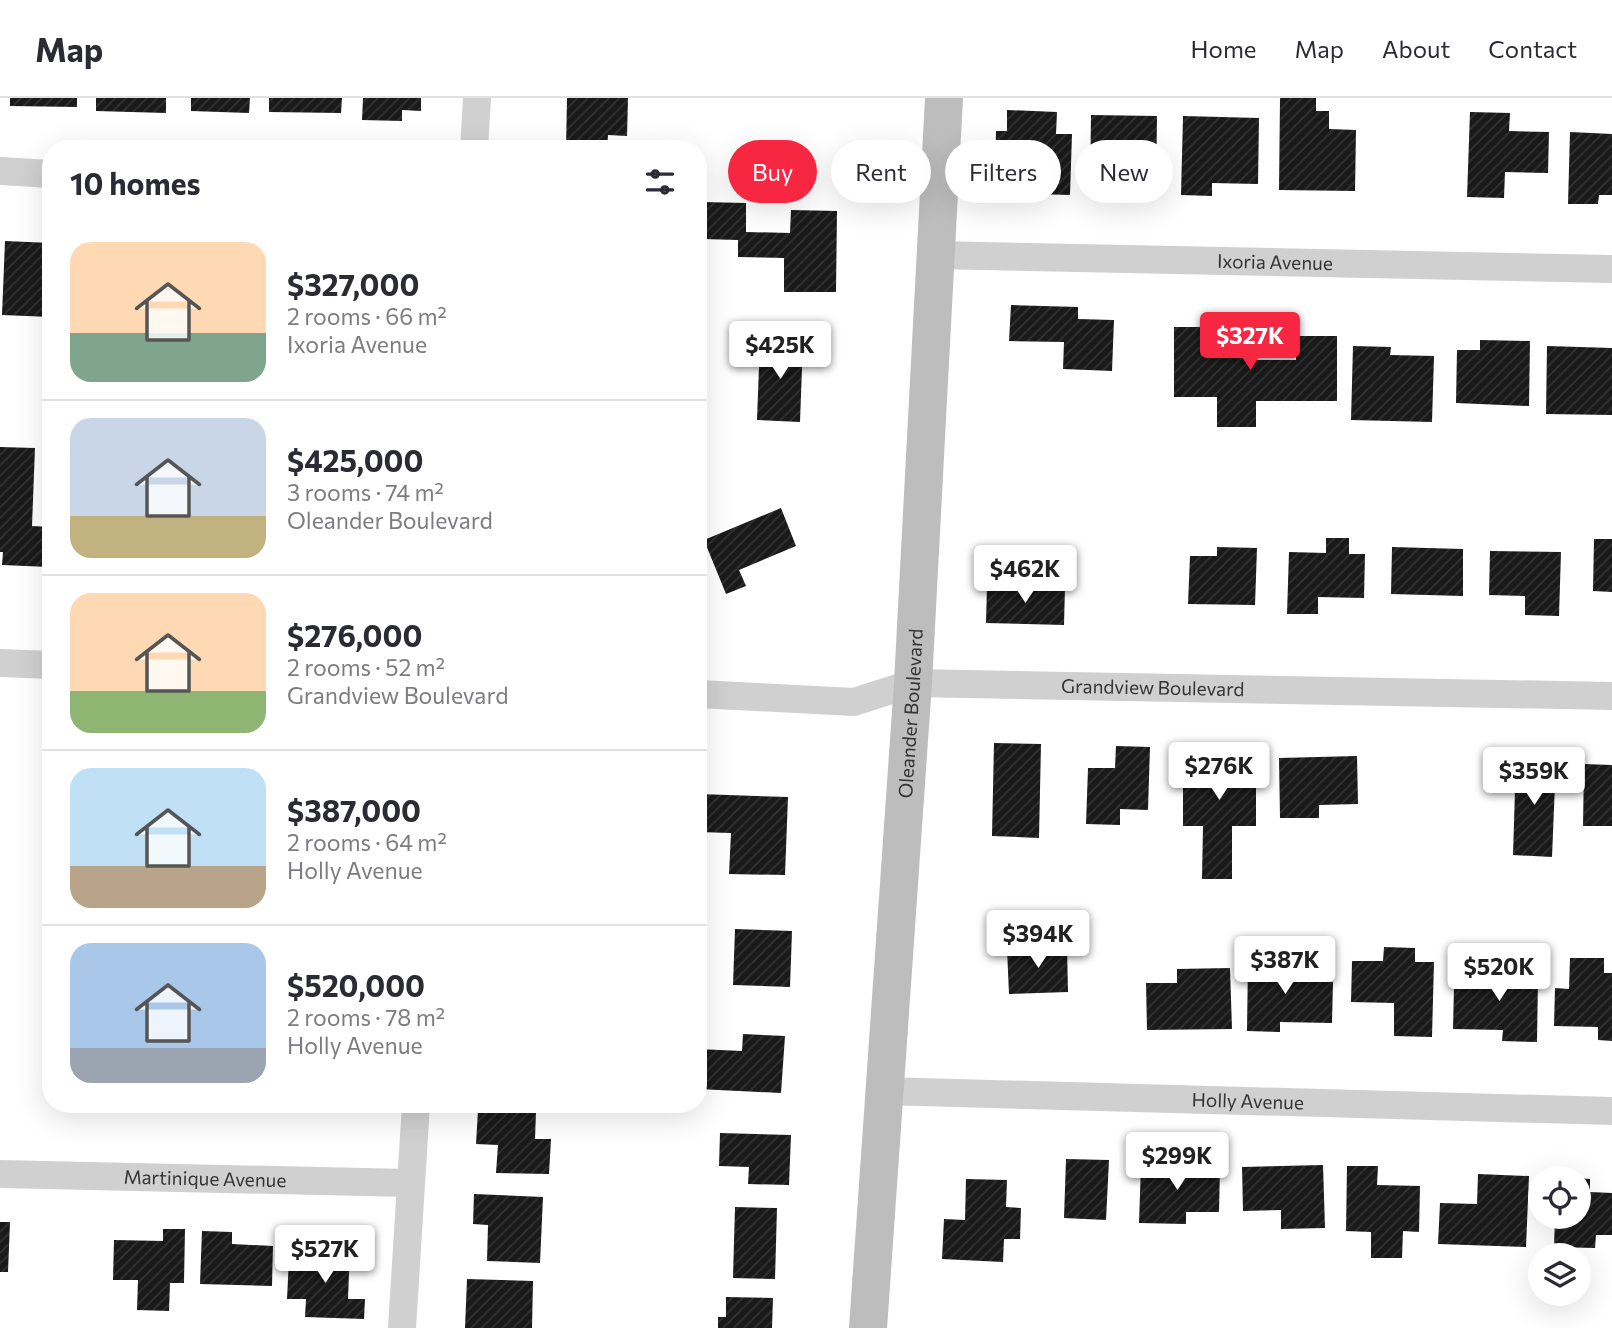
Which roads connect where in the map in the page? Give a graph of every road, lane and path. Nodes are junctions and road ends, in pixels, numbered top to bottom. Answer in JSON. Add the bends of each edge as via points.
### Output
{"nodes":[{"id":1,"x":477,"y":98,"type":"edge"},
{"id":2,"x":944,"y":98,"type":"edge"},
{"id":3,"x":475,"y":140,"type":"edge"},
{"id":4,"x":0,"y":172,"type":"edge"},
{"id":5,"x":42,"y":174,"type":"edge"},
{"id":6,"x":935,"y":255,"type":"junction"},
{"id":7,"x":1612,"y":269,"type":"edge"},
{"id":8,"x":0,"y":663,"type":"edge"},
{"id":9,"x":42,"y":665,"type":"edge"},
{"id":10,"x":913,"y":682,"type":"junction"},
{"id":11,"x":707,"y":694,"type":"edge"},
{"id":12,"x":1612,"y":696,"type":"edge"},
{"id":13,"x":884,"y":1091,"type":"junction"},
{"id":14,"x":1612,"y":1111,"type":"edge"},
{"id":15,"x":414,"y":1113,"type":"edge"},
{"id":16,"x":0,"y":1174,"type":"edge"},
{"id":17,"x":409,"y":1183,"type":"junction"},
{"id":18,"x":402,"y":1328,"type":"edge"},
{"id":19,"x":868,"y":1328,"type":"edge"}],
"edges":[{"from":1,"to":3,"type":"street"},
{"from":2,"to":6,"type":"main road","name":"Oleander Boulevard"},
{"from":4,"to":5,"type":"street"},
{"from":6,"to":7,"type":"street","name":"Ixoria Avenue"},
{"from":6,"to":10,"type":"main road","name":"Oleander Boulevard"},
{"from":8,"to":9,"type":"street"},
{"from":10,"to":11,"type":"street","name":"Grandview Boulevard","via":[[854,702]]},
{"from":10,"to":12,"type":"street","name":"Grandview Boulevard"},
{"from":10,"to":13,"type":"main road","name":"Oleander Boulevard"},
{"from":13,"to":14,"type":"street","name":"Holly Avenue"},
{"from":13,"to":19,"type":"main road","name":"Oleander Boulevard"},
{"from":15,"to":17,"type":"street"},
{"from":16,"to":17,"type":"street","name":"Martinique Avenue"},
{"from":17,"to":18,"type":"street"}]}
